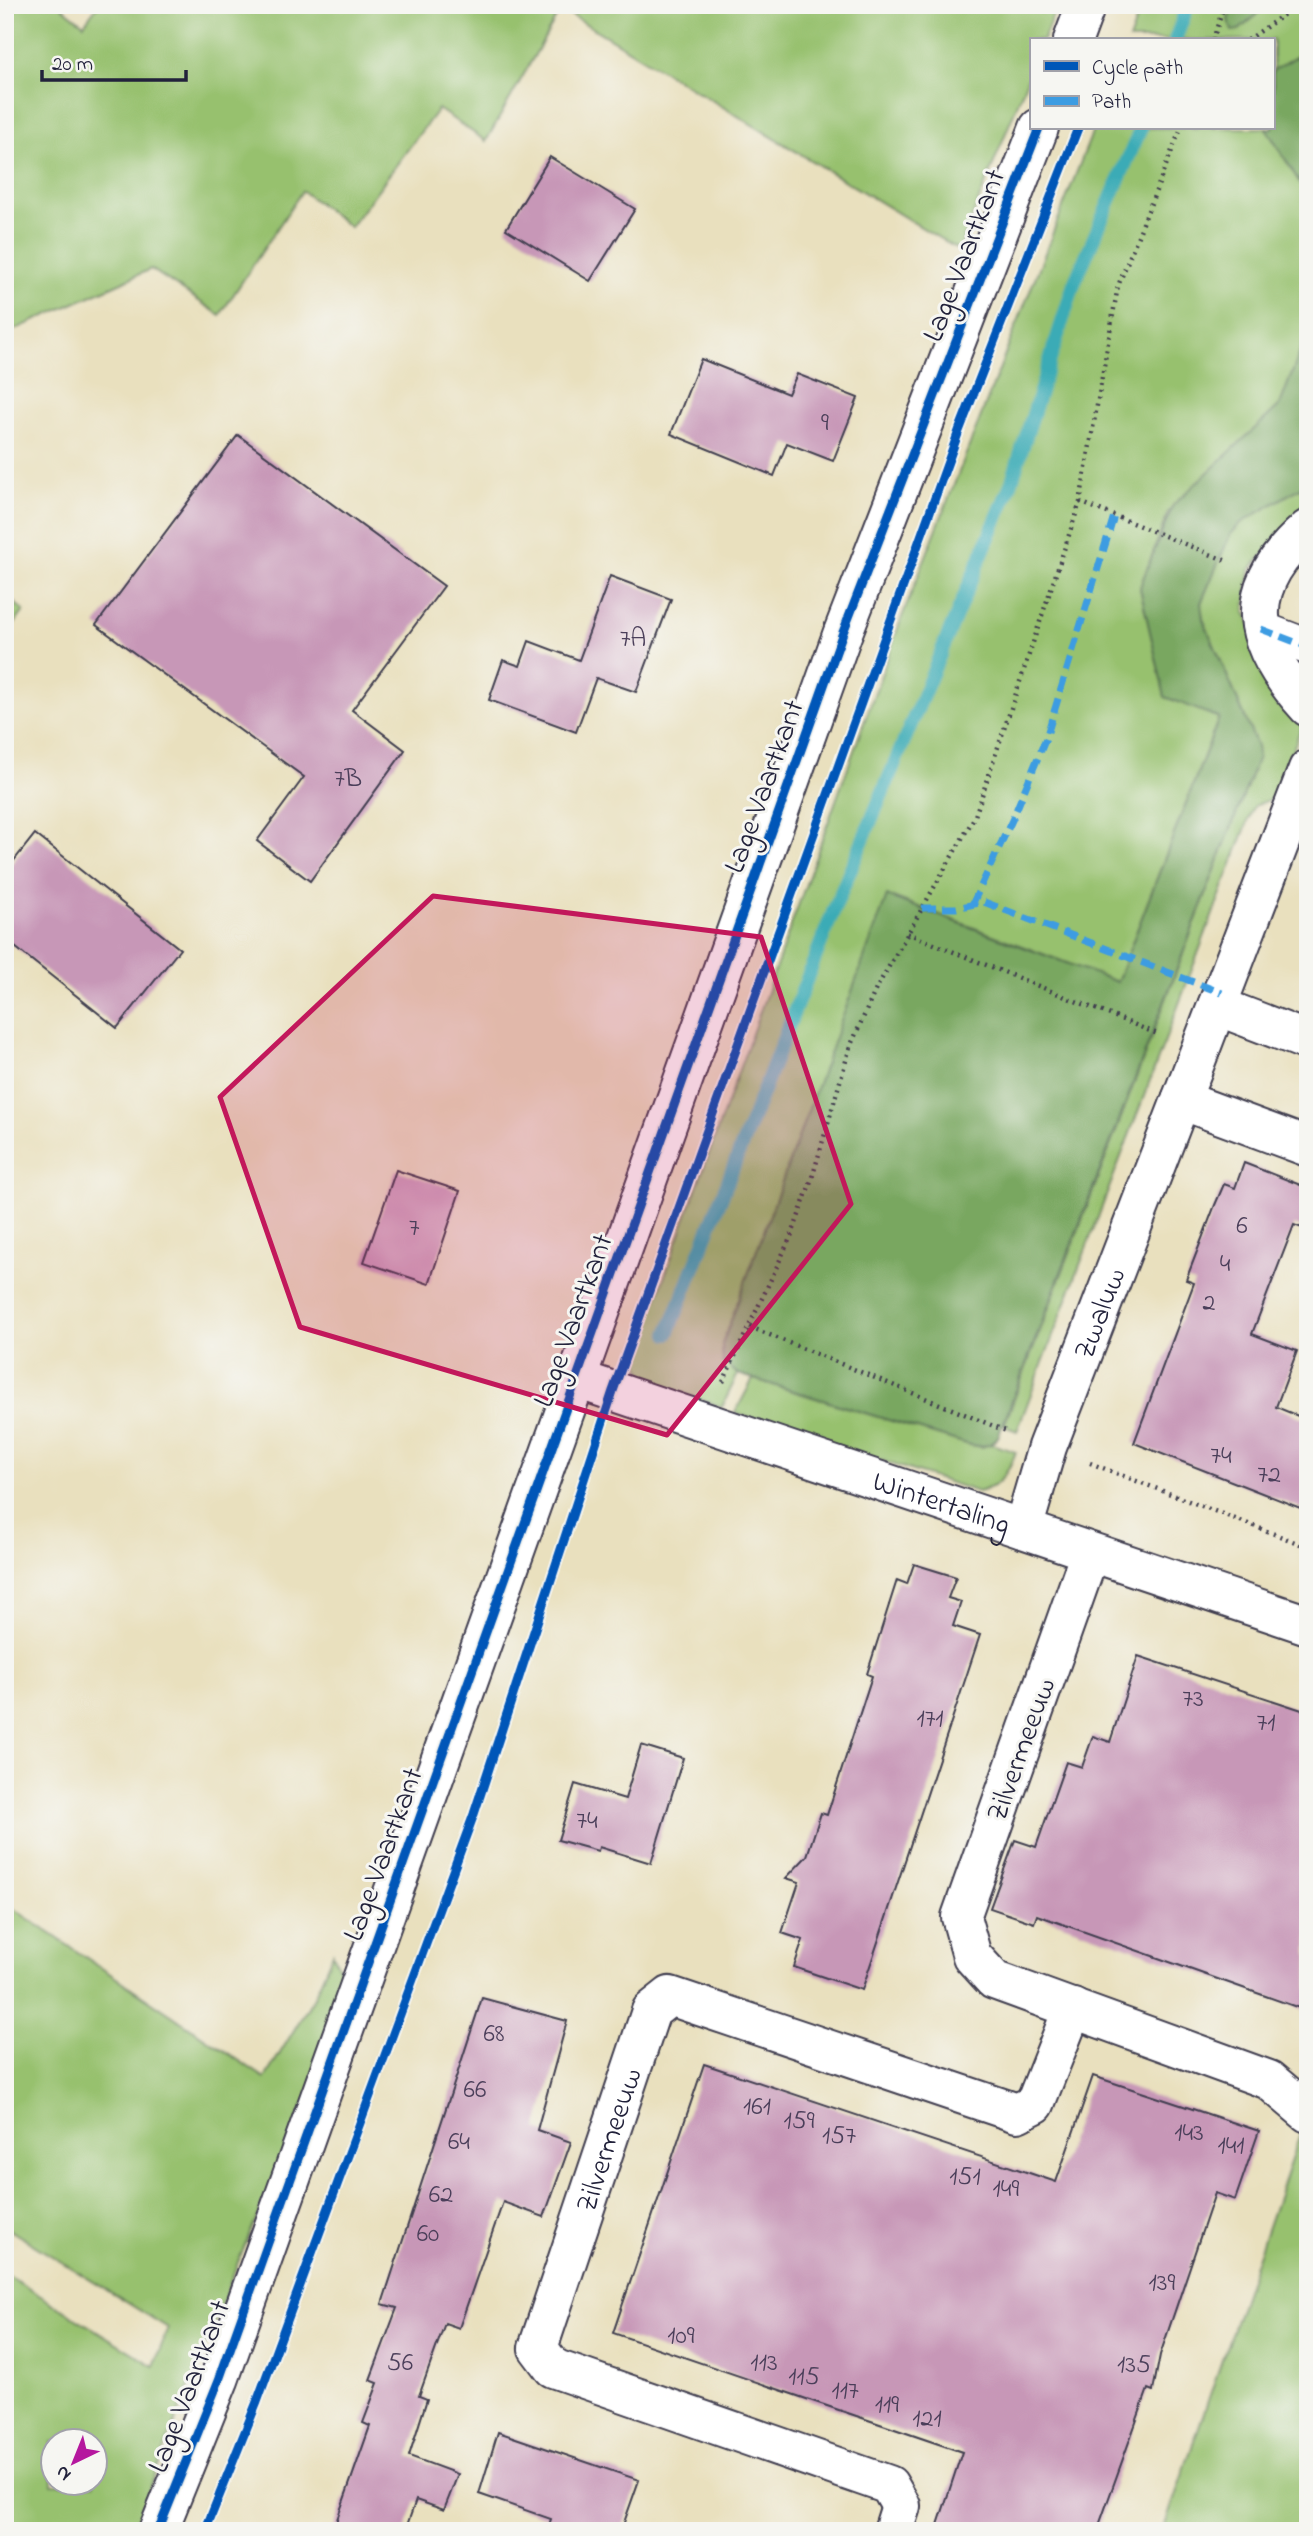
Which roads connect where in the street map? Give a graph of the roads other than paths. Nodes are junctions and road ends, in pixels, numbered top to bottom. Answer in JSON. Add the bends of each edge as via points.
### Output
{"nodes":[{"id":1,"x":1086,"y":5,"type":"edge"},
{"id":2,"x":1074,"y":38,"type":"edge"},
{"id":3,"x":1038,"y":130,"type":"edge"},
{"id":4,"x":1307,"y":530,"type":"edge"},
{"id":5,"x":1261,"y":629,"type":"junction"},
{"id":6,"x":1308,"y":647,"type":"edge"},
{"id":7,"x":1308,"y":706,"type":"edge"},
{"id":8,"x":1308,"y":769,"type":"edge"},
{"id":9,"x":1217,"y":1006,"type":"junction"},
{"id":10,"x":1308,"y":1041,"type":"edge"},
{"id":11,"x":1181,"y":1100,"type":"junction"},
{"id":12,"x":1308,"y":1147,"type":"edge"},
{"id":13,"x":577,"y":1379,"type":"junction"},
{"id":14,"x":1023,"y":1529,"type":"junction"},
{"id":15,"x":1090,"y":1553,"type":"junction"},
{"id":16,"x":1308,"y":1625,"type":"edge"},
{"id":17,"x":1073,"y":2008,"type":"junction"},
{"id":18,"x":1308,"y":2113,"type":"edge"},
{"id":19,"x":158,"y":2531,"type":"edge"},
{"id":20,"x":893,"y":2531,"type":"edge"}],
"edges":[{"from":1,"to":2,"type":"street"},
{"from":3,"to":13,"type":"street","name":"Lage Vaartkant","via":[[842,635]]},
{"from":4,"to":5,"type":"street","via":[[1266,577]]},
{"from":5,"to":6,"type":"street"},
{"from":5,"to":7,"type":"street","via":[[1274,667]]},
{"from":8,"to":9,"type":"street"},
{"from":9,"to":10,"type":"street"},
{"from":9,"to":11,"type":"street","name":"Zwaluw"},
{"from":11,"to":12,"type":"street"},
{"from":11,"to":14,"type":"street","name":"Zwaluw","via":[[1047,1447]]},
{"from":13,"to":14,"type":"street","name":"Wintertaling"},
{"from":13,"to":19,"type":"street","name":"Lage Vaartkant","via":[[223,2367]]},
{"from":14,"to":15,"type":"street","name":"Wintertaling"},
{"from":15,"to":16,"type":"street","name":"Wintertaling"},
{"from":15,"to":17,"type":"street","name":"Zilvermeeuw","via":[[961,1917],[972,1956],[994,1980]]},
{"from":17,"to":18,"type":"street","name":"Zilvermeeuw","via":[[1269,2080]]},
{"from":17,"to":20,"type":"street","name":"Zilvermeeuw","via":[[1035,2104],[1017,2113],[670,1996],[651,2011],[538,2348],[553,2368],[889,2485],[901,2506]]}]}
